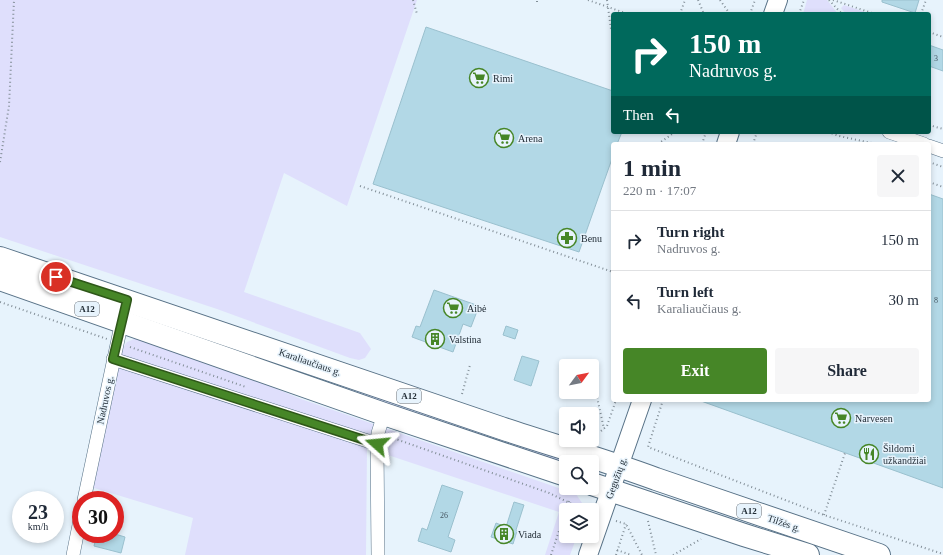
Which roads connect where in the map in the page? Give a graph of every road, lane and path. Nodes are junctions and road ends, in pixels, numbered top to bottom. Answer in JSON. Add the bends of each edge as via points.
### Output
{"nodes":[{"id":1,"x":14,"y":0,"type":"edge"},
{"id":2,"x":414,"y":0,"type":"edge"},
{"id":3,"x":588,"y":0,"type":"edge"},
{"id":4,"x":607,"y":0,"type":"edge"},
{"id":5,"x":684,"y":0,"type":"edge"},
{"id":6,"x":698,"y":0,"type":"edge"},
{"id":7,"x":720,"y":0,"type":"edge"},
{"id":8,"x":755,"y":0,"type":"edge"},
{"id":9,"x":778,"y":0,"type":"edge"},
{"id":10,"x":804,"y":0,"type":"edge"},
{"id":11,"x":829,"y":0,"type":"edge"},
{"id":12,"x":834,"y":0,"type":"edge"},
{"id":13,"x":926,"y":0,"type":"edge"},
{"id":14,"x":839,"y":1,"type":"edge"},
{"id":15,"x":607,"y":7,"type":"junction"},
{"id":16,"x":622,"y":12,"type":"edge"},
{"id":17,"x":681,"y":12,"type":"edge"},
{"id":18,"x":703,"y":12,"type":"edge"},
{"id":19,"x":729,"y":12,"type":"edge"},
{"id":20,"x":751,"y":12,"type":"edge"},
{"id":21,"x":774,"y":12,"type":"edge"},
{"id":22,"x":801,"y":12,"type":"edge"},
{"id":23,"x":840,"y":12,"type":"edge"},
{"id":24,"x":869,"y":12,"type":"edge"},
{"id":25,"x":922,"y":12,"type":"edge"},
{"id":26,"x":417,"y":14,"type":"dead end"},
{"id":27,"x":611,"y":28,"type":"dead end"},
{"id":28,"x":931,"y":33,"type":"edge"},
{"id":29,"x":943,"y":37,"type":"edge"},
{"id":30,"x":931,"y":126,"type":"edge"},
{"id":31,"x":943,"y":129,"type":"edge"},
{"id":32,"x":672,"y":134,"type":"edge"},
{"id":33,"x":834,"y":134,"type":"edge"},
{"id":34,"x":895,"y":134,"type":"edge"},
{"id":35,"x":661,"y":142,"type":"edge"},
{"id":36,"x":867,"y":142,"type":"edge"},
{"id":37,"x":918,"y":142,"type":"edge"},
{"id":38,"x":931,"y":147,"type":"edge"},
{"id":39,"x":943,"y":151,"type":"edge"},
{"id":40,"x":0,"y":162,"type":"edge"},
{"id":41,"x":931,"y":163,"type":"edge"},
{"id":42,"x":943,"y":167,"type":"edge"},
{"id":43,"x":931,"y":183,"type":"edge"},
{"id":44,"x":360,"y":186,"type":"dead end"},
{"id":45,"x":943,"y":187,"type":"edge"},
{"id":46,"x":0,"y":258,"type":"edge"},
{"id":47,"x":611,"y":271,"type":"edge"},
{"id":48,"x":0,"y":279,"type":"edge"},
{"id":49,"x":127,"y":300,"type":"junction"},
{"id":50,"x":122,"y":321,"type":"junction"},
{"id":51,"x":113,"y":359,"type":"junction"},
{"id":52,"x":470,"y":365,"type":"dead end"},
{"id":53,"x":462,"y":394,"type":"dead end"},
{"id":54,"x":597,"y":399,"type":"edge"},
{"id":55,"x":615,"y":402,"type":"edge"},
{"id":56,"x":641,"y":402,"type":"edge"},
{"id":57,"x":662,"y":402,"type":"edge"},
{"id":58,"x":384,"y":414,"type":"junction"},
{"id":59,"x":604,"y":429,"type":"junction"},
{"id":60,"x":601,"y":432,"type":"dead end"},
{"id":61,"x":377,"y":444,"type":"junction"},
{"id":62,"x":845,"y":453,"type":"dead end"},
{"id":63,"x":620,"y":466,"type":"junction"},
{"id":64,"x":559,"y":473,"type":"edge"},
{"id":65,"x":602,"y":487,"type":"edge"},
{"id":66,"x":86,"y":491,"type":"edge"},
{"id":67,"x":824,"y":515,"type":"junction"},
{"id":68,"x":648,"y":520,"type":"dead end"},
{"id":69,"x":559,"y":531,"type":"edge"},
{"id":70,"x":75,"y":543,"type":"edge"},
{"id":71,"x":618,"y":550,"type":"junction"},
{"id":72,"x":943,"y":554,"type":"edge"},
{"id":73,"x":73,"y":555,"type":"edge"},
{"id":74,"x":378,"y":555,"type":"edge"},
{"id":75,"x":551,"y":555,"type":"edge"},
{"id":76,"x":588,"y":555,"type":"edge"},
{"id":77,"x":616,"y":555,"type":"edge"},
{"id":78,"x":631,"y":555,"type":"edge"},
{"id":79,"x":642,"y":555,"type":"edge"},
{"id":80,"x":656,"y":555,"type":"edge"},
{"id":81,"x":808,"y":555,"type":"edge"},
{"id":82,"x":879,"y":555,"type":"edge"}],
"edges":[{"from":1,"to":40,"type":"path","via":[[9,106]]},
{"from":2,"to":26,"type":"path"},
{"from":3,"to":15,"type":"path"},
{"from":4,"to":15,"type":"path"},
{"from":5,"to":17,"type":"path"},
{"from":6,"to":18,"type":"path"},
{"from":7,"to":19,"type":"path"},
{"from":8,"to":20,"type":"path"},
{"from":9,"to":21,"type":"main road"},
{"from":10,"to":22,"type":"path"},
{"from":11,"to":23,"type":"path"},
{"from":12,"to":14,"type":"path"},
{"from":13,"to":25,"type":"path"},
{"from":14,"to":24,"type":"path"},
{"from":15,"to":16,"type":"path"},
{"from":15,"to":27,"type":"path"},
{"from":28,"to":29,"type":"path"},
{"from":30,"to":31,"type":"path"},
{"from":32,"to":35,"type":"path"},
{"from":33,"to":36,"type":"path"},
{"from":34,"to":37,"type":"street"},
{"from":38,"to":39,"type":"street"},
{"from":41,"to":42,"type":"path"},
{"from":43,"to":45,"type":"path"},
{"from":44,"to":47,"type":"path"},
{"from":46,"to":49,"type":"highway","name":"Karaliaučiaus g.","number":"A12"},
{"from":48,"to":50,"type":"highway","number":"A12"},
{"from":49,"to":50,"type":"street","name":"Nadruvos g."},
{"from":49,"to":63,"type":"highway","name":"Karaliaučiaus g.","number":"A12"},
{"from":50,"to":51,"type":"street","name":"Nadruvos g."},
{"from":50,"to":58,"type":"highway","number":"A12"},
{"from":51,"to":61,"type":"street"},
{"from":51,"to":66,"type":"street","name":"Nadruvos g."},
{"from":52,"to":53,"type":"path"},
{"from":54,"to":59,"type":"path"},
{"from":55,"to":59,"type":"path"},
{"from":56,"to":63,"type":"main road","name":"Gegužių g."},
{"from":57,"to":67,"type":"path","via":[[648,447]]},
{"from":58,"to":61,"type":"street"},
{"from":58,"to":64,"type":"highway","number":"A12"},
{"from":59,"to":60,"type":"path"},
{"from":61,"to":74,"type":"street"},
{"from":62,"to":67,"type":"path"},
{"from":63,"to":65,"type":"main road","name":"Gegužių g."},
{"from":63,"to":82,"type":"highway","name":"Tilžės g.","number":"A12"},
{"from":65,"to":76,"type":"main road","name":"Gegužių g."},
{"from":65,"to":81,"type":"highway","number":"A12"},
{"from":67,"to":72,"type":"path"},
{"from":68,"to":80,"type":"path"},
{"from":69,"to":75,"type":"path"},
{"from":70,"to":73,"type":"street"},
{"from":71,"to":77,"type":"path"},
{"from":71,"to":78,"type":"path"},
{"from":71,"to":79,"type":"path","via":[[626,524]]}]}
